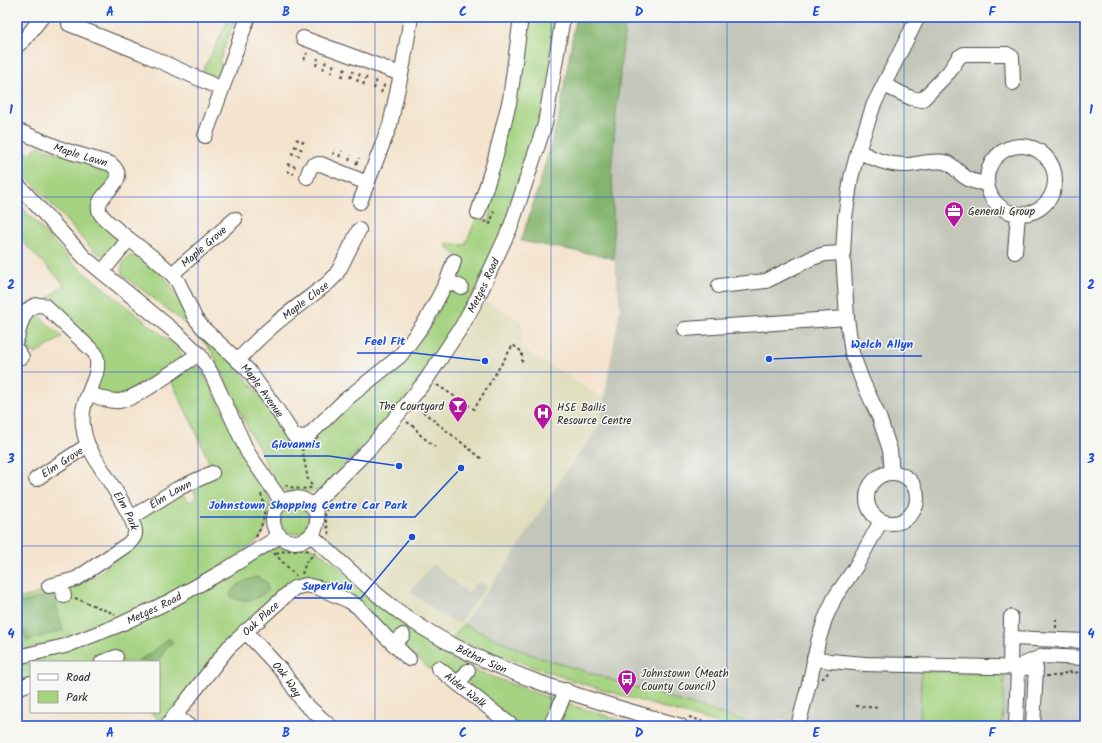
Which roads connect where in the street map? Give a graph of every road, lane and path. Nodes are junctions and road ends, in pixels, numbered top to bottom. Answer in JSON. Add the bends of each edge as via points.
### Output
{"nodes":[{"id":1,"x":42,"y":17,"type":"edge"},
{"id":2,"x":248,"y":17,"type":"edge"},
{"id":3,"x":411,"y":17,"type":"edge"},
{"id":4,"x":520,"y":17,"type":"edge"},
{"id":5,"x":563,"y":17,"type":"edge"},
{"id":6,"x":918,"y":17,"type":"edge"},
{"id":7,"x":69,"y":24,"type":"dead end"},
{"id":8,"x":303,"y":38,"type":"dead end"},
{"id":9,"x":17,"y":46,"type":"edge"},
{"id":10,"x":307,"y":53,"type":"dead end"},
{"id":11,"x":318,"y":58,"type":"dead end"},
{"id":12,"x":304,"y":60,"type":"dead end"},
{"id":13,"x":326,"y":61,"type":"dead end"},
{"id":14,"x":334,"y":64,"type":"dead end"},
{"id":15,"x":316,"y":66,"type":"dead end"},
{"id":16,"x":345,"y":68,"type":"dead end"},
{"id":17,"x":323,"y":70,"type":"dead end"},
{"id":18,"x":353,"y":70,"type":"dead end"},
{"id":19,"x":330,"y":73,"type":"dead end"},
{"id":20,"x":360,"y":73,"type":"dead end"},
{"id":21,"x":401,"y":74,"type":"junction"},
{"id":22,"x":367,"y":76,"type":"dead end"},
{"id":23,"x":342,"y":77,"type":"dead end"},
{"id":24,"x":350,"y":78,"type":"dead end"},
{"id":25,"x":377,"y":80,"type":"dead end"},
{"id":26,"x":357,"y":82,"type":"dead end"},
{"id":27,"x":385,"y":82,"type":"dead end"},
{"id":28,"x":1013,"y":82,"type":"dead end"},
{"id":29,"x":363,"y":85,"type":"dead end"},
{"id":30,"x":884,"y":85,"type":"junction"},
{"id":31,"x":222,"y":89,"type":"junction"},
{"id":32,"x":374,"y":89,"type":"dead end"},
{"id":33,"x":381,"y":93,"type":"dead end"},
{"id":34,"x":205,"y":136,"type":"dead end"},
{"id":35,"x":27,"y":139,"type":"dead end"},
{"id":36,"x":296,"y":139,"type":"dead end"},
{"id":37,"x":305,"y":144,"type":"dead end"},
{"id":38,"x":294,"y":146,"type":"dead end"},
{"id":39,"x":335,"y":149,"type":"dead end"},
{"id":40,"x":303,"y":150,"type":"dead end"},
{"id":41,"x":342,"y":151,"type":"dead end"},
{"id":42,"x":858,"y":152,"type":"junction"},
{"id":43,"x":292,"y":153,"type":"dead end"},
{"id":44,"x":333,"y":155,"type":"dead end"},
{"id":45,"x":351,"y":155,"type":"dead end"},
{"id":46,"x":300,"y":156,"type":"dead end"},
{"id":47,"x":339,"y":157,"type":"dead end"},
{"id":48,"x":359,"y":158,"type":"dead end"},
{"id":49,"x":349,"y":161,"type":"dead end"},
{"id":50,"x":287,"y":164,"type":"dead end"},
{"id":51,"x":356,"y":164,"type":"dead end"},
{"id":52,"x":296,"y":167,"type":"dead end"},
{"id":53,"x":287,"y":171,"type":"dead end"},
{"id":54,"x":300,"y":176,"type":"joint"},
{"id":55,"x":367,"y":183,"type":"junction"},
{"id":56,"x":986,"y":183,"type":"junction"},
{"id":57,"x":17,"y":184,"type":"edge"},
{"id":58,"x":360,"y":202,"type":"dead end"},
{"id":59,"x":478,"y":213,"type":"dead end"},
{"id":60,"x":1018,"y":214,"type":"junction"},
{"id":61,"x":235,"y":219,"type":"dead end"},
{"id":62,"x":358,"y":230,"type":"dead end"},
{"id":63,"x":129,"y":239,"type":"junction"},
{"id":64,"x":1015,"y":252,"type":"dead end"},
{"id":65,"x":843,"y":253,"type":"junction"},
{"id":66,"x":454,"y":261,"type":"dead end"},
{"id":67,"x":102,"y":272,"type":"junction"},
{"id":68,"x":172,"y":274,"type":"junction"},
{"id":69,"x":447,"y":281,"type":"junction"},
{"id":70,"x":719,"y":286,"type":"dead end"},
{"id":71,"x":461,"y":287,"type":"dead end"},
{"id":72,"x":846,"y":318,"type":"junction"},
{"id":73,"x":685,"y":329,"type":"dead end"},
{"id":74,"x":17,"y":339,"type":"edge"},
{"id":75,"x":199,"y":354,"type":"junction"},
{"id":76,"x":238,"y":361,"type":"junction"},
{"id":77,"x":522,"y":365,"type":"dead end"},
{"id":78,"x":436,"y":385,"type":"dead end"},
{"id":79,"x":89,"y":393,"type":"junction"},
{"id":80,"x":407,"y":422,"type":"dead end"},
{"id":81,"x":302,"y":436,"type":"junction"},
{"id":82,"x":88,"y":445,"type":"junction"},
{"id":83,"x":435,"y":447,"type":"dead end"},
{"id":84,"x":886,"y":470,"type":"junction"},
{"id":85,"x":212,"y":473,"type":"dead end"},
{"id":86,"x":36,"y":478,"type":"dead end"},
{"id":87,"x":280,"y":483,"type":"dead end"},
{"id":88,"x":318,"y":486,"type":"dead end"},
{"id":89,"x":313,"y":487,"type":"junction"},
{"id":90,"x":259,"y":491,"type":"dead end"},
{"id":91,"x":282,"y":502,"type":"junction"},
{"id":92,"x":330,"y":504,"type":"dead end"},
{"id":93,"x":312,"y":506,"type":"junction"},
{"id":94,"x":131,"y":518,"type":"junction"},
{"id":95,"x":875,"y":521,"type":"junction"},
{"id":96,"x":311,"y":535,"type":"junction"},
{"id":97,"x":280,"y":536,"type":"junction"},
{"id":98,"x":330,"y":537,"type":"dead end"},
{"id":99,"x":250,"y":540,"type":"dead end"},
{"id":100,"x":301,"y":585,"type":"junction"},
{"id":101,"x":59,"y":590,"type":"joint"},
{"id":102,"x":111,"y":617,"type":"dead end"},
{"id":103,"x":1011,"y":617,"type":"dead end"},
{"id":104,"x":245,"y":631,"type":"junction"},
{"id":105,"x":1011,"y":638,"type":"junction"},
{"id":106,"x":1085,"y":641,"type":"edge"},
{"id":107,"x":17,"y":657,"type":"edge"},
{"id":108,"x":409,"y":658,"type":"dead end"},
{"id":109,"x":814,"y":658,"type":"junction"},
{"id":110,"x":1085,"y":658,"type":"edge"},
{"id":111,"x":1014,"y":667,"type":"junction"},
{"id":112,"x":438,"y":668,"type":"dead end"},
{"id":113,"x":468,"y":671,"type":"dead end"},
{"id":114,"x":30,"y":683,"type":"edge"},
{"id":115,"x":458,"y":684,"type":"junction"},
{"id":116,"x":17,"y":688,"type":"edge"},
{"id":117,"x":566,"y":690,"type":"junction"},
{"id":118,"x":856,"y":706,"type":"dead end"},
{"id":119,"x":879,"y":708,"type":"dead end"},
{"id":120,"x":175,"y":715,"type":"junction"},
{"id":121,"x":684,"y":721,"type":"edge"},
{"id":122,"x":167,"y":726,"type":"edge"},
{"id":123,"x":189,"y":726,"type":"edge"},
{"id":124,"x":330,"y":726,"type":"edge"},
{"id":125,"x":512,"y":726,"type":"edge"},
{"id":126,"x":550,"y":726,"type":"edge"},
{"id":127,"x":717,"y":726,"type":"edge"},
{"id":128,"x":798,"y":726,"type":"edge"},
{"id":129,"x":1016,"y":726,"type":"edge"},
{"id":130,"x":1033,"y":726,"type":"edge"}],
"edges":[{"from":1,"to":9,"type":"street"},
{"from":2,"to":31,"type":"street"},
{"from":3,"to":21,"type":"street"},
{"from":4,"to":59,"type":"street","via":[[510,99]]},
{"from":5,"to":93,"type":"street","name":"Metges Road","via":[[545,124],[511,226],[478,297],[462,326],[411,399],[371,447]]},
{"from":6,"to":30,"type":"street"},
{"from":7,"to":31,"type":"street"},
{"from":8,"to":21,"type":"street"},
{"from":10,"to":12,"type":"path"},
{"from":11,"to":15,"type":"path"},
{"from":13,"to":17,"type":"path"},
{"from":14,"to":19,"type":"path"},
{"from":16,"to":23,"type":"path"},
{"from":18,"to":24,"type":"path"},
{"from":20,"to":26,"type":"path"},
{"from":21,"to":55,"type":"street","via":[[390,125]]},
{"from":22,"to":29,"type":"path"},
{"from":25,"to":32,"type":"path"},
{"from":27,"to":33,"type":"path"},
{"from":28,"to":30,"type":"street","via":[[1012,57],[1007,54],[964,54],[958,57],[949,72],[922,100],[911,98]]},
{"from":30,"to":42,"type":"street","via":[[874,104]]},
{"from":31,"to":34,"type":"street"},
{"from":35,"to":63,"type":"street","name":"Maple Lawn","via":[[117,168],[116,182],[102,197],[99,211]]},
{"from":36,"to":37,"type":"path"},
{"from":38,"to":40,"type":"path"},
{"from":39,"to":44,"type":"path"},
{"from":41,"to":47,"type":"path"},
{"from":42,"to":56,"type":"street","via":[[893,164],[944,161],[968,180]]},
{"from":42,"to":65,"type":"street","via":[[845,218]]},
{"from":43,"to":46,"type":"path"},
{"from":45,"to":49,"type":"path"},
{"from":48,"to":51,"type":"path"},
{"from":50,"to":52,"type":"path"},
{"from":53,"to":54,"type":"path"},
{"from":54,"to":55,"type":"street","via":[[315,164],[321,164]]},
{"from":55,"to":58,"type":"street"},
{"from":56,"to":60,"type":"street","via":[[996,204],[1006,211]]},
{"from":56,"to":60,"type":"street","via":[[987,171],[992,161],[1009,147],[1031,146],[1041,151],[1054,170],[1056,181],[1053,192],[1040,209]]},
{"from":57,"to":67,"type":"street","via":[[85,258]]},
{"from":60,"to":64,"type":"street"},
{"from":61,"to":68,"type":"street","name":"Maple Grove"},
{"from":62,"to":76,"type":"street","name":"Maple Close","via":[[335,276],[266,330]]},
{"from":63,"to":67,"type":"street"},
{"from":63,"to":68,"type":"street","name":"Maple Avenue"},
{"from":65,"to":70,"type":"street","via":[[812,258],[766,280]]},
{"from":65,"to":72,"type":"street"},
{"from":66,"to":69,"type":"street"},
{"from":67,"to":75,"type":"street"},
{"from":68,"to":76,"type":"street","name":"Maple Avenue","via":[[195,318]]},
{"from":69,"to":71,"type":"street"},
{"from":69,"to":81,"type":"street","via":[[427,319],[400,356],[344,401],[307,437]]},
{"from":72,"to":73,"type":"street"},
{"from":72,"to":84,"type":"street","via":[[852,353],[879,416],[890,450]]},
{"from":74,"to":79,"type":"street","name":"Elm Park","via":[[24,315],[35,305],[45,306],[95,353],[98,359],[97,366]]},
{"from":75,"to":79,"type":"street","via":[[126,399],[111,401]]},
{"from":75,"to":91,"type":"street","via":[[211,373],[248,453]]},
{"from":76,"to":81,"type":"street","name":"Maple Avenue","via":[[248,370],[294,436]]},
{"from":77,"to":78,"type":"path","via":[[522,352],[513,345],[474,408]]},
{"from":79,"to":82,"type":"street","name":"Elm Park","via":[[83,415]]},
{"from":80,"to":83,"type":"path"},
{"from":81,"to":89,"type":"path","via":[[308,480]]},
{"from":82,"to":86,"type":"street","name":"Elm Grove"},
{"from":82,"to":94,"type":"street","name":"Elm Park"},
{"from":84,"to":95,"type":"street","via":[[870,485],[867,493],[869,509]]},
{"from":84,"to":95,"type":"path","via":[[867,477],[860,496],[861,506]]},
{"from":84,"to":95,"type":"street","via":[[907,478],[913,484],[917,500],[911,515],[904,520],[897,523]]},
{"from":85,"to":94,"type":"street","name":"Elm Lawn","via":[[177,489]]},
{"from":87,"to":89,"type":"path","via":[[295,488]]},
{"from":88,"to":89,"type":"path"},
{"from":90,"to":99,"type":"path","via":[[262,495],[265,517],[260,531]]},
{"from":91,"to":93,"type":"street","via":[[298,498]]},
{"from":91,"to":97,"type":"street","via":[[275,510],[273,519],[274,527]]},
{"from":92,"to":98,"type":"path","via":[[325,516]]},
{"from":93,"to":96,"type":"street","via":[[317,520]]},
{"from":94,"to":101,"type":"street","name":"Elm Park","via":[[136,534],[133,539]]},
{"from":95,"to":109,"type":"street","via":[[855,568],[835,597],[825,619]]},
{"from":96,"to":97,"type":"street","via":[[294,542]]},
{"from":96,"to":117,"type":"street","name":"Bóthar Sion","via":[[385,600],[422,628],[486,662]]},
{"from":97,"to":107,"type":"street","name":"Metges Road","via":[[170,601],[119,625],[65,646]]},
{"from":100,"to":100,"type":"path","via":[[306,562],[314,553],[299,550],[274,553]]},
{"from":100,"to":104,"type":"street","name":"Oak Place","via":[[294,588]]},
{"from":100,"to":108,"type":"street","via":[[319,588],[358,607],[399,640]]},
{"from":101,"to":102,"type":"path","via":[[116,615]]},
{"from":103,"to":105,"type":"street"},
{"from":104,"to":120,"type":"street","name":"Oak Place","via":[[214,664]]},
{"from":104,"to":124,"type":"street","name":"Oak Way","via":[[282,672],[304,703]]},
{"from":105,"to":106,"type":"street"},
{"from":105,"to":111,"type":"street"},
{"from":109,"to":111,"type":"street","via":[[865,664]]},
{"from":109,"to":128,"type":"street"},
{"from":110,"to":111,"type":"street","via":[[1044,656]]},
{"from":111,"to":129,"type":"street"},
{"from":111,"to":130,"type":"street","via":[[1036,668]]},
{"from":112,"to":115,"type":"street","name":"Alder Walk"},
{"from":113,"to":115,"type":"street"},
{"from":114,"to":116,"type":"street"},
{"from":115,"to":125,"type":"street","name":"Alder Walk"},
{"from":117,"to":121,"type":"street","name":"Bóthar Sion"},
{"from":117,"to":126,"type":"street"},
{"from":118,"to":119,"type":"path"},
{"from":120,"to":122,"type":"street","name":"Oak Place"},
{"from":120,"to":123,"type":"street"},
{"from":121,"to":127,"type":"path"}]}
